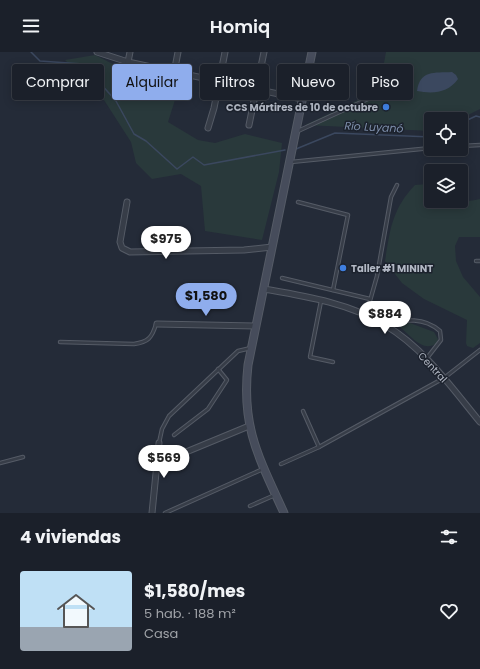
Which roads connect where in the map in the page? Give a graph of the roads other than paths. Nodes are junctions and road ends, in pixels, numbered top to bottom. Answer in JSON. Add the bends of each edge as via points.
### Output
{"nodes":[{"id":1,"x":97,"y":52,"type":"edge"},
{"id":2,"x":130,"y":52,"type":"edge"},
{"id":3,"x":178,"y":52,"type":"edge"},
{"id":4,"x":225,"y":52,"type":"edge"},
{"id":5,"x":264,"y":52,"type":"edge"},
{"id":6,"x":312,"y":52,"type":"edge"},
{"id":7,"x":128,"y":62,"type":"junction"},
{"id":8,"x":136,"y":64,"type":"edge"},
{"id":9,"x":176,"y":64,"type":"edge"},
{"id":10,"x":223,"y":64,"type":"edge"},
{"id":11,"x":261,"y":64,"type":"edge"},
{"id":12,"x":309,"y":64,"type":"edge"},
{"id":13,"x":216,"y":100,"type":"edge"},
{"id":14,"x":254,"y":100,"type":"edge"},
{"id":15,"x":302,"y":100,"type":"edge"},
{"id":16,"x":366,"y":100,"type":"edge"},
{"id":17,"x":249,"y":125,"type":"dead end"},
{"id":18,"x":208,"y":128,"type":"dead end"},
{"id":19,"x":296,"y":132,"type":"junction"},
{"id":20,"x":480,"y":145,"type":"edge"},
{"id":21,"x":468,"y":146,"type":"edge"},
{"id":22,"x":424,"y":149,"type":"edge"},
{"id":23,"x":290,"y":162,"type":"junction"},
{"id":24,"x":397,"y":185,"type":"dead end"},
{"id":25,"x":127,"y":202,"type":"dead end"},
{"id":26,"x":298,"y":202,"type":"dead end"},
{"id":27,"x":272,"y":247,"type":"junction"},
{"id":28,"x":282,"y":278,"type":"dead end"},
{"id":29,"x":264,"y":288,"type":"junction"},
{"id":30,"x":333,"y":290,"type":"junction"},
{"id":31,"x":370,"y":299,"type":"junction"},
{"id":32,"x":321,"y":301,"type":"junction"},
{"id":33,"x":366,"y":315,"type":"junction"},
{"id":34,"x":156,"y":324,"type":"joint"},
{"id":35,"x":386,"y":325,"type":"junction"},
{"id":36,"x":255,"y":326,"type":"junction"},
{"id":37,"x":60,"y":342,"type":"dead end"},
{"id":38,"x":251,"y":348,"type":"junction"},
{"id":39,"x":480,"y":350,"type":"edge"},
{"id":40,"x":426,"y":358,"type":"junction"},
{"id":41,"x":333,"y":362,"type":"dead end"},
{"id":42,"x":218,"y":369,"type":"junction"},
{"id":43,"x":444,"y":378,"type":"junction"},
{"id":44,"x":303,"y":411,"type":"dead end"},
{"id":45,"x":479,"y":420,"type":"edge"},
{"id":46,"x":249,"y":426,"type":"junction"},
{"id":47,"x":174,"y":435,"type":"dead end"},
{"id":48,"x":159,"y":443,"type":"joint"},
{"id":49,"x":319,"y":447,"type":"junction"},
{"id":50,"x":23,"y":457,"type":"dead end"},
{"id":51,"x":0,"y":463,"type":"edge"},
{"id":52,"x":157,"y":464,"type":"junction"},
{"id":53,"x":281,"y":464,"type":"dead end"},
{"id":54,"x":263,"y":469,"type":"junction"},
{"id":55,"x":275,"y":494,"type":"junction"},
{"id":56,"x":250,"y":506,"type":"dead end"},
{"id":57,"x":152,"y":513,"type":"edge"},
{"id":58,"x":165,"y":513,"type":"edge"},
{"id":59,"x":284,"y":513,"type":"edge"}],
"edges":[{"from":1,"to":7,"type":"street"},
{"from":2,"to":7,"type":"street"},
{"from":3,"to":9,"type":"street"},
{"from":4,"to":10,"type":"street"},
{"from":5,"to":11,"type":"street"},
{"from":6,"to":12,"type":"main road"},
{"from":7,"to":8,"type":"street"},
{"from":13,"to":18,"type":"street"},
{"from":14,"to":17,"type":"street"},
{"from":15,"to":19,"type":"main road"},
{"from":16,"to":19,"type":"lane"},
{"from":19,"to":23,"type":"main road"},
{"from":20,"to":21,"type":"lane"},
{"from":22,"to":23,"type":"lane"},
{"from":23,"to":27,"type":"main road"},
{"from":24,"to":31,"type":"lane","via":[[390,197],[377,276]]},
{"from":25,"to":27,"type":"street","via":[[120,242],[122,248],[130,252],[244,250]]},
{"from":26,"to":30,"type":"lane","via":[[348,215]]},
{"from":27,"to":29,"type":"main road"},
{"from":28,"to":30,"type":"lane"},
{"from":29,"to":32,"type":"street","name":"Central"},
{"from":29,"to":36,"type":"main road"},
{"from":30,"to":31,"type":"lane"},
{"from":31,"to":33,"type":"lane"},
{"from":32,"to":33,"type":"street","name":"Central"},
{"from":32,"to":41,"type":"lane","via":[[310,358]]},
{"from":33,"to":35,"type":"street","name":"Central"},
{"from":34,"to":36,"type":"street"},
{"from":34,"to":37,"type":"lane","via":[[153,335],[146,343]]},
{"from":35,"to":40,"type":"street","name":"Central"},
{"from":35,"to":40,"type":"lane","via":[[412,320],[424,321],[440,331],[441,340]]},
{"from":36,"to":38,"type":"main road"},
{"from":38,"to":42,"type":"lane","via":[[238,351]]},
{"from":38,"to":46,"type":"main road","via":[[246,389]]},
{"from":39,"to":43,"type":"lane"},
{"from":40,"to":43,"type":"street","name":"Central"},
{"from":42,"to":47,"type":"lane","via":[[227,380],[208,409]]},
{"from":42,"to":48,"type":"lane","via":[[169,416],[162,429]]},
{"from":43,"to":45,"type":"street","name":"Central"},
{"from":43,"to":49,"type":"lane"},
{"from":44,"to":49,"type":"lane"},
{"from":46,"to":52,"type":"street"},
{"from":46,"to":54,"type":"main road"},
{"from":48,"to":52,"type":"street"},
{"from":49,"to":53,"type":"lane"},
{"from":50,"to":51,"type":"lane"},
{"from":52,"to":57,"type":"street"},
{"from":54,"to":55,"type":"main road"},
{"from":54,"to":58,"type":"lane"},
{"from":55,"to":56,"type":"lane"},
{"from":55,"to":59,"type":"main road"}]}
